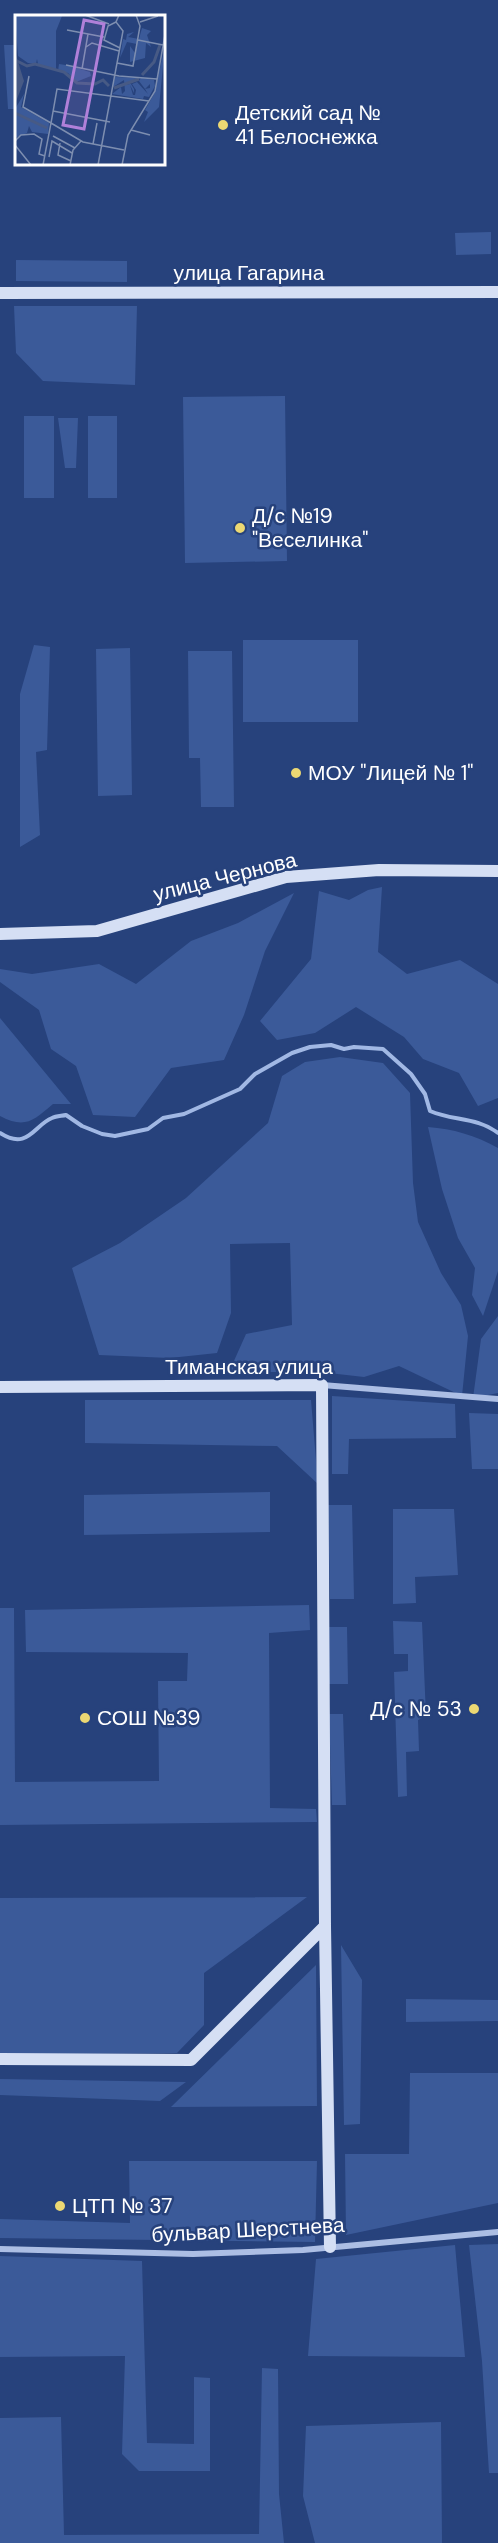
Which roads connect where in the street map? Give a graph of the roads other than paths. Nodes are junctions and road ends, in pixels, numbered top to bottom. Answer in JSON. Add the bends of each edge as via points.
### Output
{"nodes":[{"id":1,"x":498,"y":292,"type":"edge"},
{"id":2,"x":0,"y":293,"type":"edge"},
{"id":3,"x":498,"y":871,"type":"edge"},
{"id":4,"x":0,"y":934,"type":"edge"},
{"id":5,"x":322,"y":1385,"type":"junction"},
{"id":6,"x":0,"y":1387,"type":"edge"},
{"id":7,"x":498,"y":1399,"type":"edge"},
{"id":8,"x":325,"y":1926,"type":"junction"},
{"id":9,"x":0,"y":2060,"type":"edge"},
{"id":10,"x":498,"y":2232,"type":"edge"},
{"id":11,"x":330,"y":2247,"type":"junction"},
{"id":12,"x":0,"y":2249,"type":"edge"}],
"edges":[{"from":1,"to":2,"type":"street","name":"улица Гагарина"},
{"from":3,"to":4,"type":"street","name":"улица Чернова","via":[[379,870],[286,877],[97,931]]},
{"from":5,"to":6,"type":"street","name":"Тиманская улица"},
{"from":5,"to":7,"type":"street","name":"Тиманская улица"},
{"from":5,"to":8,"type":"street"},
{"from":8,"to":9,"type":"street","via":[[191,2060]]},
{"from":8,"to":11,"type":"street"},
{"from":10,"to":11,"type":"street","name":"бульвар Шерстнева"},
{"from":11,"to":12,"type":"street","name":"бульвар Шерстнева","via":[[149,2254]]}]}
